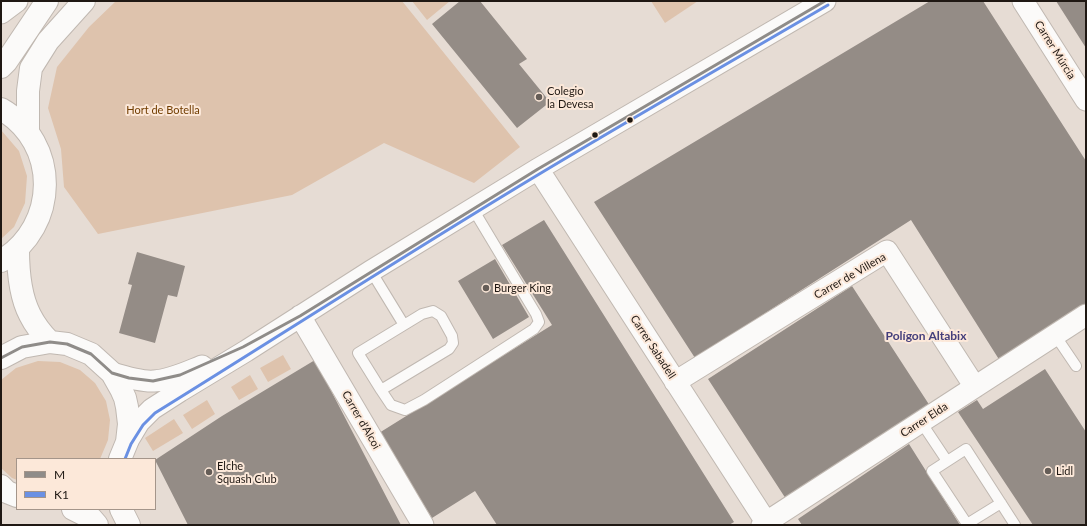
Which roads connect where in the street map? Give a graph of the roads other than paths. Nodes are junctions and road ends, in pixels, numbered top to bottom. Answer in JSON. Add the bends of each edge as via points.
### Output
{"nodes":[{"id":1,"x":17,"y":1,"type":"edge"},
{"id":2,"x":46,"y":1,"type":"edge"},
{"id":3,"x":84,"y":1,"type":"edge"},
{"id":4,"x":825,"y":1,"type":"edge"},
{"id":5,"x":1023,"y":1,"type":"edge"},
{"id":6,"x":1,"y":13,"type":"edge"},
{"id":7,"x":1,"y":67,"type":"edge"},
{"id":8,"x":1086,"y":100,"type":"edge"},
{"id":9,"x":1,"y":109,"type":"edge"},
{"id":10,"x":28,"y":131,"type":"junction"},
{"id":11,"x":538,"y":169,"type":"junction"},
{"id":12,"x":473,"y":209,"type":"junction"},
{"id":13,"x":10,"y":255,"type":"edge"},
{"id":14,"x":371,"y":271,"type":"junction"},
{"id":15,"x":1086,"y":315,"type":"edge"},
{"id":16,"x":300,"y":316,"type":"junction"},
{"id":17,"x":404,"y":325,"type":"junction"},
{"id":18,"x":1055,"y":335,"type":"junction"},
{"id":19,"x":50,"y":342,"type":"junction"},
{"id":20,"x":1,"y":358,"type":"edge"},
{"id":21,"x":1076,"y":366,"type":"dead end"},
{"id":22,"x":112,"y":373,"type":"junction"},
{"id":23,"x":675,"y":382,"type":"junction"},
{"id":24,"x":975,"y":387,"type":"junction"},
{"id":25,"x":381,"y":390,"type":"junction"},
{"id":26,"x":921,"y":422,"type":"junction"},
{"id":27,"x":123,"y":450,"type":"edge"},
{"id":28,"x":947,"y":461,"type":"junction"},
{"id":29,"x":1001,"y":503,"type":"junction"},
{"id":30,"x":75,"y":510,"type":"edge"},
{"id":31,"x":122,"y":510,"type":"edge"},
{"id":32,"x":765,"y":524,"type":"edge"},
{"id":33,"x":97,"y":525,"type":"edge"},
{"id":34,"x":129,"y":525,"type":"edge"},
{"id":35,"x":423,"y":525,"type":"edge"},
{"id":36,"x":1015,"y":525,"type":"edge"}],
"edges":[{"from":1,"to":6,"type":"street"},
{"from":2,"to":7,"type":"main road"},
{"from":3,"to":10,"type":"main road","via":[[48,41],[31,68]]},
{"from":4,"to":11,"type":"street"},
{"from":5,"to":8,"type":"street","name":"Carrer Múrcia"},
{"from":9,"to":10,"type":"main road"},
{"from":10,"to":13,"type":"main road","via":[[40,154],[45,179],[43,204],[34,228]]},
{"from":11,"to":12,"type":"street"},
{"from":11,"to":23,"type":"street","name":"Carrer Sabadell"},
{"from":12,"to":14,"type":"street"},
{"from":12,"to":25,"type":"lane","via":[[539,322],[534,329],[405,410],[391,405]]},
{"from":13,"to":19,"type":"main road","via":[[18,265],[29,314]]},
{"from":14,"to":16,"type":"street"},
{"from":14,"to":17,"type":"lane"},
{"from":15,"to":18,"type":"street","name":"Carrer Elda"},
{"from":16,"to":22,"type":"street","via":[[243,347],[180,376],[154,382]]},
{"from":16,"to":27,"type":"street","via":[[152,409],[139,422]]},
{"from":16,"to":35,"type":"street","name":"Carrer d'Alcoi"},
{"from":17,"to":25,"type":"lane","via":[[358,353]]},
{"from":17,"to":25,"type":"lane","via":[[422,314],[434,311],[441,316],[453,343],[449,350]]},
{"from":18,"to":21,"type":"lane"},
{"from":18,"to":24,"type":"street","name":"Carrer Elda"},
{"from":19,"to":20,"type":"main road","via":[[22,347]]},
{"from":19,"to":22,"type":"main road","via":[[67,344],[91,354]]},
{"from":22,"to":27,"type":"main road","via":[[127,407],[129,424]]},
{"from":23,"to":24,"type":"street","name":"Carrer de Villena","via":[[887,251]]},
{"from":23,"to":32,"type":"street","name":"Carrer Sabadell"},
{"from":24,"to":26,"type":"street","name":"Carrer Elda"},
{"from":26,"to":28,"type":"lane"},
{"from":26,"to":32,"type":"street","name":"Carrer Elda"},
{"from":28,"to":29,"type":"lane","via":[[966,449]]},
{"from":28,"to":29,"type":"lane","via":[[932,471],[967,524]]},
{"from":29,"to":36,"type":"lane"},
{"from":30,"to":33,"type":"main road","via":[[91,518]]},
{"from":31,"to":34,"type":"main road"}]}
